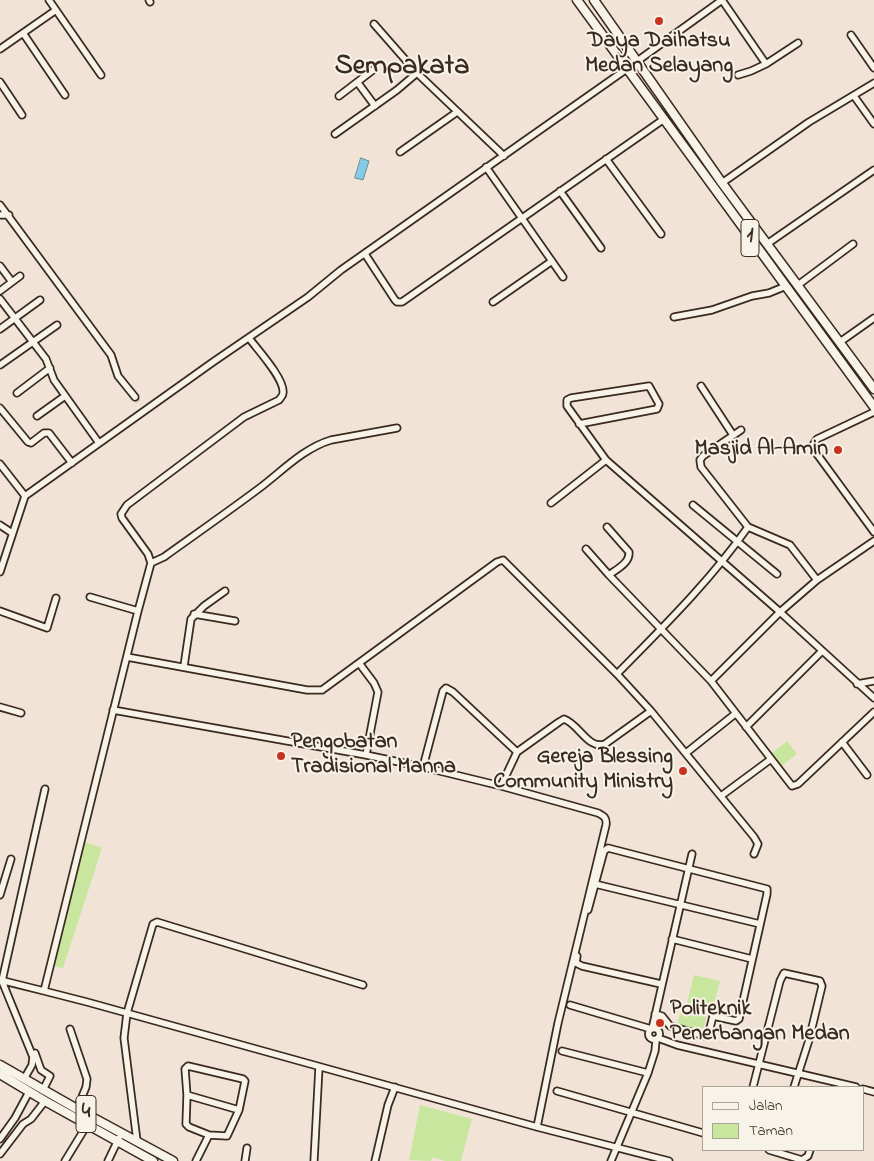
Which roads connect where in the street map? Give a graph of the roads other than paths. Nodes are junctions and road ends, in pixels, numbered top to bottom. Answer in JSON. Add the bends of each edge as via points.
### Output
{"nodes":[{"id":1,"x":49,"y":0,"type":"edge"},
{"id":2,"x":577,"y":0,"type":"edge"},
{"id":3,"x":594,"y":0,"type":"edge"},
{"id":4,"x":722,"y":0,"type":"edge"},
{"id":5,"x":56,"y":10,"type":"junction"},
{"id":6,"x":374,"y":24,"type":"dead end"},
{"id":7,"x":23,"y":33,"type":"junction"},
{"id":8,"x":851,"y":35,"type":"dead end"},
{"id":9,"x":798,"y":43,"type":"dead end"},
{"id":10,"x":0,"y":49,"type":"edge"},
{"id":11,"x":636,"y":62,"type":"junction"},
{"id":12,"x":766,"y":64,"type":"junction"},
{"id":13,"x":628,"y":68,"type":"junction"},
{"id":14,"x":874,"y":68,"type":"edge"},
{"id":15,"x":373,"y":70,"type":"dead end"},
{"id":16,"x":417,"y":73,"type":"junction"},
{"id":17,"x":738,"y":75,"type":"dead end"},
{"id":18,"x":101,"y":76,"type":"dead end"},
{"id":19,"x":0,"y":82,"type":"edge"},
{"id":20,"x":358,"y":82,"type":"junction"},
{"id":21,"x":874,"y":83,"type":"edge"},
{"id":22,"x":65,"y":95,"type":"dead end"},
{"id":23,"x":339,"y":96,"type":"dead end"},
{"id":24,"x":854,"y":96,"type":"junction"},
{"id":25,"x":375,"y":106,"type":"junction"},
{"id":26,"x":457,"y":112,"type":"junction"},
{"id":27,"x":22,"y":114,"type":"dead end"},
{"id":28,"x":664,"y":119,"type":"junction"},
{"id":29,"x":874,"y":124,"type":"edge"},
{"id":30,"x":335,"y":134,"type":"dead end"},
{"id":31,"x":400,"y":152,"type":"dead end"},
{"id":32,"x":504,"y":156,"type":"junction"},
{"id":33,"x":606,"y":159,"type":"junction"},
{"id":34,"x":486,"y":167,"type":"junction"},
{"id":35,"x":874,"y":170,"type":"edge"},
{"id":36,"x":722,"y":183,"type":"junction"},
{"id":37,"x":560,"y":191,"type":"junction"},
{"id":38,"x":0,"y":205,"type":"edge"},
{"id":39,"x":0,"y":215,"type":"edge"},
{"id":40,"x":9,"y":215,"type":"junction"},
{"id":41,"x":522,"y":218,"type":"junction"},
{"id":42,"x":661,"y":234,"type":"dead end"},
{"id":43,"x":767,"y":244,"type":"junction"},
{"id":44,"x":852,"y":244,"type":"dead end"},
{"id":45,"x":601,"y":248,"type":"dead end"},
{"id":46,"x":365,"y":254,"type":"junction"},
{"id":47,"x":552,"y":261,"type":"junction"},
{"id":48,"x":0,"y":266,"type":"edge"},
{"id":49,"x":20,"y":276,"type":"dead end"},
{"id":50,"x":563,"y":277,"type":"dead end"},
{"id":51,"x":12,"y":282,"type":"junction"},
{"id":52,"x":798,"y":285,"type":"junction"},
{"id":53,"x":786,"y":286,"type":"junction"},
{"id":54,"x":0,"y":290,"type":"edge"},
{"id":55,"x":0,"y":299,"type":"edge"},
{"id":56,"x":40,"y":300,"type":"dead end"},
{"id":57,"x":493,"y":302,"type":"dead end"},
{"id":58,"x":674,"y":317,"type":"dead end"},
{"id":59,"x":14,"y":318,"type":"junction"},
{"id":60,"x":874,"y":318,"type":"edge"},
{"id":61,"x":57,"y":325,"type":"dead end"},
{"id":62,"x":0,"y":329,"type":"edge"},
{"id":63,"x":249,"y":338,"type":"junction"},
{"id":64,"x":33,"y":342,"type":"junction"},
{"id":65,"x":840,"y":342,"type":"junction"},
{"id":66,"x":0,"y":365,"type":"edge"},
{"id":67,"x":50,"y":368,"type":"junction"},
{"id":68,"x":702,"y":386,"type":"dead end"},
{"id":69,"x":874,"y":389,"type":"edge"},
{"id":70,"x":17,"y":393,"type":"dead end"},
{"id":71,"x":65,"y":396,"type":"junction"},
{"id":72,"x":135,"y":397,"type":"tunnel mouth"},
{"id":73,"x":874,"y":407,"type":"edge"},
{"id":74,"x":0,"y":408,"type":"edge"},
{"id":75,"x":874,"y":412,"type":"edge"},
{"id":76,"x":37,"y":416,"type":"dead end"},
{"id":77,"x":579,"y":424,"type":"junction"},
{"id":78,"x":397,"y":428,"type":"dead end"},
{"id":79,"x":741,"y":430,"type":"dead end"},
{"id":80,"x":733,"y":435,"type":"junction"},
{"id":81,"x":99,"y":443,"type":"junction"},
{"id":82,"x":606,"y":460,"type":"junction"},
{"id":83,"x":72,"y":463,"type":"junction"},
{"id":84,"x":0,"y":464,"type":"edge"},
{"id":85,"x":24,"y":496,"type":"junction"},
{"id":86,"x":551,"y":503,"type":"dead end"},
{"id":87,"x":693,"y":505,"type":"dead end"},
{"id":88,"x":0,"y":525,"type":"edge"},
{"id":89,"x":607,"y":527,"type":"dead end"},
{"id":90,"x":748,"y":527,"type":"junction"},
{"id":91,"x":874,"y":532,"type":"edge"},
{"id":92,"x":12,"y":533,"type":"junction"},
{"id":93,"x":874,"y":541,"type":"edge"},
{"id":94,"x":738,"y":542,"type":"junction"},
{"id":95,"x":586,"y":549,"type":"dead end"},
{"id":96,"x":721,"y":562,"type":"junction"},
{"id":97,"x":151,"y":564,"type":"junction"},
{"id":98,"x":0,"y":572,"type":"edge"},
{"id":99,"x":777,"y":574,"type":"dead end"},
{"id":100,"x":609,"y":575,"type":"junction"},
{"id":101,"x":818,"y":580,"type":"junction"},
{"id":102,"x":225,"y":591,"type":"dead end"},
{"id":103,"x":90,"y":597,"type":"dead end"},
{"id":104,"x":56,"y":598,"type":"dead end"},
{"id":105,"x":0,"y":611,"type":"edge"},
{"id":106,"x":138,"y":611,"type":"junction"},
{"id":107,"x":780,"y":612,"type":"junction"},
{"id":108,"x":194,"y":614,"type":"junction"},
{"id":109,"x":235,"y":621,"type":"dead end"},
{"id":110,"x":661,"y":629,"type":"junction"},
{"id":111,"x":822,"y":651,"type":"junction"},
{"id":112,"x":127,"y":657,"type":"junction"},
{"id":113,"x":360,"y":663,"type":"junction"},
{"id":114,"x":184,"y":666,"type":"junction"},
{"id":115,"x":616,"y":674,"type":"junction"},
{"id":116,"x":711,"y":681,"type":"junction"},
{"id":117,"x":874,"y":681,"type":"edge"},
{"id":118,"x":858,"y":684,"type":"junction"},
{"id":119,"x":874,"y":698,"type":"edge"},
{"id":120,"x":0,"y":706,"type":"edge"},
{"id":121,"x":113,"y":710,"type":"junction"},
{"id":122,"x":651,"y":711,"type":"junction"},
{"id":123,"x":21,"y":712,"type":"dead end"},
{"id":124,"x":874,"y":712,"type":"edge"},
{"id":125,"x":735,"y":714,"type":"junction"},
{"id":126,"x":746,"y":727,"type":"junction"},
{"id":127,"x":842,"y":742,"type":"junction"},
{"id":128,"x":516,"y":752,"type":"junction"},
{"id":129,"x":686,"y":753,"type":"junction"},
{"id":130,"x":366,"y":755,"type":"junction"},
{"id":131,"x":771,"y":759,"type":"junction"},
{"id":132,"x":423,"y":767,"type":"junction"},
{"id":133,"x":866,"y":775,"type":"dead end"},
{"id":134,"x":501,"y":786,"type":"junction"},
{"id":135,"x":45,"y":789,"type":"dead end"},
{"id":136,"x":721,"y":796,"type":"junction"},
{"id":137,"x":692,"y":854,"type":"dead end"},
{"id":138,"x":754,"y":854,"type":"dead end"},
{"id":139,"x":11,"y":858,"type":"dead end"},
{"id":140,"x":689,"y":869,"type":"junction"},
{"id":141,"x":3,"y":872,"type":"edge"},
{"id":142,"x":595,"y":884,"type":"junction"},
{"id":143,"x":0,"y":895,"type":"edge"},
{"id":144,"x":680,"y":905,"type":"junction"},
{"id":145,"x":760,"y":924,"type":"junction"},
{"id":146,"x":672,"y":939,"type":"junction"},
{"id":147,"x":752,"y":959,"type":"junction"},
{"id":148,"x":3,"y":981,"type":"edge"},
{"id":149,"x":661,"y":984,"type":"junction"},
{"id":150,"x":363,"y":985,"type":"dead end"},
{"id":151,"x":44,"y":991,"type":"junction"},
{"id":152,"x":570,"y":1005,"type":"dead end"},
{"id":153,"x":127,"y":1013,"type":"junction"},
{"id":154,"x":655,"y":1014,"type":"junction"},
{"id":155,"x":70,"y":1029,"type":"dead end"},
{"id":156,"x":652,"y":1029,"type":"junction"},
{"id":157,"x":657,"y":1039,"type":"junction"},
{"id":158,"x":562,"y":1051,"type":"dead end"},
{"id":159,"x":0,"y":1065,"type":"edge"},
{"id":160,"x":760,"y":1065,"type":"junction"},
{"id":161,"x":319,"y":1067,"type":"junction"},
{"id":162,"x":648,"y":1073,"type":"junction"},
{"id":163,"x":0,"y":1074,"type":"edge"},
{"id":164,"x":798,"y":1074,"type":"junction"},
{"id":165,"x":24,"y":1079,"type":"junction"},
{"id":166,"x":828,"y":1080,"type":"junction"},
{"id":167,"x":753,"y":1086,"type":"edge"},
{"id":168,"x":794,"y":1086,"type":"edge"},
{"id":169,"x":826,"y":1086,"type":"edge"},
{"id":170,"x":852,"y":1086,"type":"edge"},
{"id":171,"x":395,"y":1087,"type":"junction"},
{"id":172,"x":43,"y":1090,"type":"junction"},
{"id":173,"x":556,"y":1091,"type":"dead end"},
{"id":174,"x":30,"y":1092,"type":"junction"},
{"id":175,"x":187,"y":1095,"type":"junction"},
{"id":176,"x":45,"y":1101,"type":"junction"},
{"id":177,"x":76,"y":1109,"type":"junction"},
{"id":178,"x":239,"y":1110,"type":"junction"},
{"id":179,"x":631,"y":1112,"type":"junction"},
{"id":180,"x":15,"y":1118,"type":"junction"},
{"id":181,"x":23,"y":1124,"type":"junction"},
{"id":182,"x":87,"y":1124,"type":"junction"},
{"id":183,"x":537,"y":1127,"type":"junction"},
{"id":184,"x":702,"y":1133,"type":"edge"},
{"id":185,"x":122,"y":1134,"type":"junction"},
{"id":186,"x":209,"y":1135,"type":"junction"},
{"id":187,"x":0,"y":1139,"type":"edge"},
{"id":188,"x":137,"y":1141,"type":"junction"},
{"id":189,"x":118,"y":1142,"type":"junction"},
{"id":190,"x":7,"y":1144,"type":"junction"},
{"id":191,"x":618,"y":1147,"type":"junction"},
{"id":192,"x":247,"y":1148,"type":"dead end"},
{"id":193,"x":777,"y":1151,"type":"edge"},
{"id":194,"x":810,"y":1151,"type":"edge"},
{"id":195,"x":0,"y":1154,"type":"edge"},
{"id":196,"x":65,"y":1161,"type":"edge"},
{"id":197,"x":108,"y":1161,"type":"edge"},
{"id":198,"x":154,"y":1161,"type":"edge"},
{"id":199,"x":174,"y":1161,"type":"edge"},
{"id":200,"x":196,"y":1161,"type":"edge"},
{"id":201,"x":245,"y":1161,"type":"edge"},
{"id":202,"x":314,"y":1161,"type":"edge"},
{"id":203,"x":375,"y":1161,"type":"edge"},
{"id":204,"x":611,"y":1161,"type":"edge"},
{"id":205,"x":669,"y":1161,"type":"edge"}],
"edges":[{"from":1,"to":5,"type":"street"},
{"from":2,"to":13,"type":"highway","number":"1"},
{"from":3,"to":11,"type":"highway","number":"1"},
{"from":4,"to":11,"type":"street"},
{"from":4,"to":12,"type":"street"},
{"from":5,"to":7,"type":"street"},
{"from":5,"to":18,"type":"street"},
{"from":6,"to":16,"type":"street"},
{"from":7,"to":10,"type":"street"},
{"from":7,"to":22,"type":"street"},
{"from":8,"to":14,"type":"street"},
{"from":9,"to":12,"type":"street"},
{"from":11,"to":36,"type":"highway","number":"1"},
{"from":12,"to":17,"type":"street"},
{"from":13,"to":28,"type":"highway","number":"1"},
{"from":13,"to":32,"type":"street"},
{"from":15,"to":20,"type":"street"},
{"from":16,"to":25,"type":"street"},
{"from":16,"to":26,"type":"street"},
{"from":19,"to":27,"type":"street"},
{"from":20,"to":23,"type":"street"},
{"from":20,"to":25,"type":"street"},
{"from":21,"to":24,"type":"street"},
{"from":24,"to":29,"type":"street"},
{"from":24,"to":36,"type":"street","via":[[809,122]]},
{"from":25,"to":30,"type":"street"},
{"from":26,"to":31,"type":"street"},
{"from":26,"to":32,"type":"street"},
{"from":28,"to":33,"type":"street"},
{"from":28,"to":53,"type":"highway","number":"1"},
{"from":32,"to":34,"type":"street"},
{"from":33,"to":37,"type":"street"},
{"from":33,"to":42,"type":"street"},
{"from":34,"to":41,"type":"street"},
{"from":34,"to":46,"type":"street"},
{"from":35,"to":43,"type":"street"},
{"from":36,"to":43,"type":"highway","number":"1"},
{"from":37,"to":41,"type":"street"},
{"from":37,"to":45,"type":"street"},
{"from":38,"to":40,"type":"street"},
{"from":39,"to":40,"type":"street"},
{"from":40,"to":72,"type":"street","via":[[111,355],[118,376]]},
{"from":41,"to":46,"type":"street","via":[[402,302],[395,300]]},
{"from":41,"to":47,"type":"street"},
{"from":43,"to":52,"type":"highway","number":"1"},
{"from":44,"to":52,"type":"street"},
{"from":46,"to":63,"type":"street"},
{"from":47,"to":50,"type":"street"},
{"from":47,"to":57,"type":"street"},
{"from":48,"to":51,"type":"street"},
{"from":49,"to":51,"type":"street"},
{"from":51,"to":54,"type":"street"},
{"from":52,"to":65,"type":"highway","number":"1"},
{"from":53,"to":58,"type":"street","via":[[712,310]]},
{"from":53,"to":73,"type":"highway","number":"1"},
{"from":55,"to":59,"type":"street"},
{"from":56,"to":59,"type":"street"},
{"from":59,"to":62,"type":"street"},
{"from":59,"to":64,"type":"street"},
{"from":60,"to":65,"type":"street"},
{"from":61,"to":64,"type":"street"},
{"from":63,"to":81,"type":"street","via":[[143,408]]},
{"from":63,"to":97,"type":"street","via":[[277,376],[283,396],[244,417],[123,509],[122,518],[148,554]]},
{"from":64,"to":66,"type":"street"},
{"from":64,"to":67,"type":"street"},
{"from":65,"to":69,"type":"highway","number":"1"},
{"from":67,"to":70,"type":"street"},
{"from":67,"to":71,"type":"street"},
{"from":68,"to":80,"type":"street"},
{"from":71,"to":76,"type":"street"},
{"from":71,"to":81,"type":"street"},
{"from":74,"to":83,"type":"street","via":[[28,442],[49,433]]},
{"from":75,"to":91,"type":"street","via":[[817,439],[813,446]]},
{"from":77,"to":77,"type":"street","via":[[657,409],[659,404],[646,385],[570,398],[567,406]]},
{"from":77,"to":82,"type":"street"},
{"from":78,"to":97,"type":"street","via":[[320,444]]},
{"from":79,"to":80,"type":"street"},
{"from":80,"to":90,"type":"street","via":[[703,456],[700,463]]},
{"from":81,"to":83,"type":"street"},
{"from":82,"to":86,"type":"street"},
{"from":82,"to":96,"type":"street"},
{"from":83,"to":85,"type":"street"},
{"from":84,"to":85,"type":"street"},
{"from":85,"to":92,"type":"street"},
{"from":87,"to":94,"type":"street"},
{"from":88,"to":92,"type":"street"},
{"from":89,"to":100,"type":"street","via":[[630,556]]},
{"from":90,"to":94,"type":"street"},
{"from":90,"to":101,"type":"street","via":[[790,545]]},
{"from":92,"to":98,"type":"street"},
{"from":93,"to":101,"type":"street"},
{"from":94,"to":96,"type":"street"},
{"from":94,"to":99,"type":"street"},
{"from":95,"to":100,"type":"street"},
{"from":96,"to":107,"type":"street"},
{"from":96,"to":110,"type":"street"},
{"from":97,"to":106,"type":"street"},
{"from":100,"to":110,"type":"street"},
{"from":101,"to":107,"type":"street"},
{"from":102,"to":108,"type":"street"},
{"from":103,"to":106,"type":"street"},
{"from":104,"to":105,"type":"street","via":[[47,628]]},
{"from":106,"to":112,"type":"street"},
{"from":107,"to":111,"type":"street"},
{"from":107,"to":116,"type":"street"},
{"from":108,"to":109,"type":"street"},
{"from":108,"to":114,"type":"street"},
{"from":110,"to":115,"type":"street"},
{"from":110,"to":116,"type":"street"},
{"from":111,"to":118,"type":"street"},
{"from":111,"to":126,"type":"street"},
{"from":112,"to":114,"type":"street"},
{"from":112,"to":121,"type":"street"},
{"from":113,"to":114,"type":"street","via":[[317,691]]},
{"from":113,"to":115,"type":"street","via":[[503,560]]},
{"from":113,"to":130,"type":"street","via":[[378,692]]},
{"from":115,"to":122,"type":"street"},
{"from":116,"to":125,"type":"street"},
{"from":117,"to":118,"type":"street"},
{"from":118,"to":119,"type":"street"},
{"from":120,"to":123,"type":"street"},
{"from":121,"to":130,"type":"street"},
{"from":121,"to":151,"type":"street"},
{"from":122,"to":128,"type":"street","via":[[605,744],[593,743],[564,719]]},
{"from":122,"to":129,"type":"street"},
{"from":124,"to":127,"type":"street"},
{"from":125,"to":126,"type":"street"},
{"from":125,"to":129,"type":"street"},
{"from":126,"to":131,"type":"street"},
{"from":127,"to":131,"type":"street","via":[[796,786],[792,786]]},
{"from":127,"to":133,"type":"street"},
{"from":128,"to":132,"type":"street","via":[[446,688]]},
{"from":128,"to":134,"type":"street"},
{"from":129,"to":136,"type":"street"},
{"from":130,"to":132,"type":"street"},
{"from":131,"to":136,"type":"street"},
{"from":132,"to":134,"type":"street"},
{"from":134,"to":183,"type":"street","via":[[598,813],[606,821]]},
{"from":135,"to":148,"type":"street"},
{"from":136,"to":138,"type":"street","via":[[756,840]]},
{"from":137,"to":140,"type":"street"},
{"from":139,"to":141,"type":"street"},
{"from":140,"to":142,"type":"street","via":[[608,848],[604,851]]},
{"from":140,"to":144,"type":"street"},
{"from":140,"to":145,"type":"street","via":[[766,889]]},
{"from":141,"to":143,"type":"street"},
{"from":142,"to":144,"type":"street"},
{"from":142,"to":149,"type":"street","via":[[576,963]]},
{"from":144,"to":145,"type":"street"},
{"from":144,"to":146,"type":"street"},
{"from":145,"to":147,"type":"street"},
{"from":146,"to":147,"type":"street"},
{"from":146,"to":149,"type":"street"},
{"from":147,"to":154,"type":"street","via":[[738,1021],[713,1016],[705,1036],[670,1026],[662,1016]]},
{"from":148,"to":151,"type":"street"},
{"from":148,"to":165,"type":"street","via":[[33,1057]]},
{"from":148,"to":172,"type":"street","via":[[41,1068],[50,1076]]},
{"from":149,"to":154,"type":"street"},
{"from":150,"to":153,"type":"street","via":[[156,922],[152,925]]},
{"from":151,"to":153,"type":"street"},
{"from":152,"to":156,"type":"street"},
{"from":153,"to":161,"type":"street"},
{"from":153,"to":188,"type":"street","via":[[124,1038]]},
{"from":154,"to":156,"type":"street"},
{"from":155,"to":177,"type":"street","via":[[87,1079]]},
{"from":156,"to":157,"type":"street","via":[[648,1032],[649,1037]]},
{"from":157,"to":160,"type":"street"},
{"from":157,"to":162,"type":"street"},
{"from":158,"to":162,"type":"street"},
{"from":159,"to":165,"type":"highway","number":"4"},
{"from":160,"to":164,"type":"street"},
{"from":160,"to":164,"type":"street","via":[[782,975],[800,976],[820,981],[822,986]]},
{"from":160,"to":167,"type":"street"},
{"from":161,"to":171,"type":"street"},
{"from":161,"to":202,"type":"street"},
{"from":162,"to":179,"type":"street"},
{"from":163,"to":174,"type":"highway","number":"4"},
{"from":164,"to":166,"type":"street"},
{"from":164,"to":168,"type":"street"},
{"from":165,"to":172,"type":"highway","number":"4"},
{"from":166,"to":169,"type":"street"},
{"from":166,"to":170,"type":"street"},
{"from":171,"to":183,"type":"street"},
{"from":171,"to":203,"type":"street"},
{"from":172,"to":177,"type":"highway","number":"4"},
{"from":173,"to":179,"type":"street"},
{"from":174,"to":176,"type":"highway","number":"4"},
{"from":174,"to":180,"type":"street"},
{"from":175,"to":178,"type":"street"},
{"from":175,"to":178,"type":"street","via":[[185,1069],[188,1066],[243,1079],[245,1084]]},
{"from":175,"to":186,"type":"street","via":[[186,1125]]},
{"from":176,"to":181,"type":"street","via":[[32,1119]]},
{"from":176,"to":182,"type":"highway","number":"4"},
{"from":177,"to":185,"type":"highway","number":"4"},
{"from":178,"to":186,"type":"street","via":[[227,1136]]},
{"from":179,"to":184,"type":"street"},
{"from":179,"to":191,"type":"street"},
{"from":180,"to":181,"type":"street"},
{"from":180,"to":187,"type":"street"},
{"from":181,"to":190,"type":"street"},
{"from":182,"to":189,"type":"highway","number":"4"},
{"from":182,"to":196,"type":"street"},
{"from":183,"to":191,"type":"street"},
{"from":185,"to":188,"type":"highway","number":"4"},
{"from":185,"to":189,"type":"street"},
{"from":186,"to":200,"type":"street"},
{"from":187,"to":190,"type":"street"},
{"from":188,"to":199,"type":"highway","number":"4"},
{"from":189,"to":197,"type":"street"},
{"from":189,"to":198,"type":"highway","number":"4"},
{"from":190,"to":195,"type":"street"},
{"from":191,"to":204,"type":"street"},
{"from":191,"to":205,"type":"street"},
{"from":192,"to":201,"type":"street"},
{"from":193,"to":194,"type":"street","via":[[802,1160]]}]}
